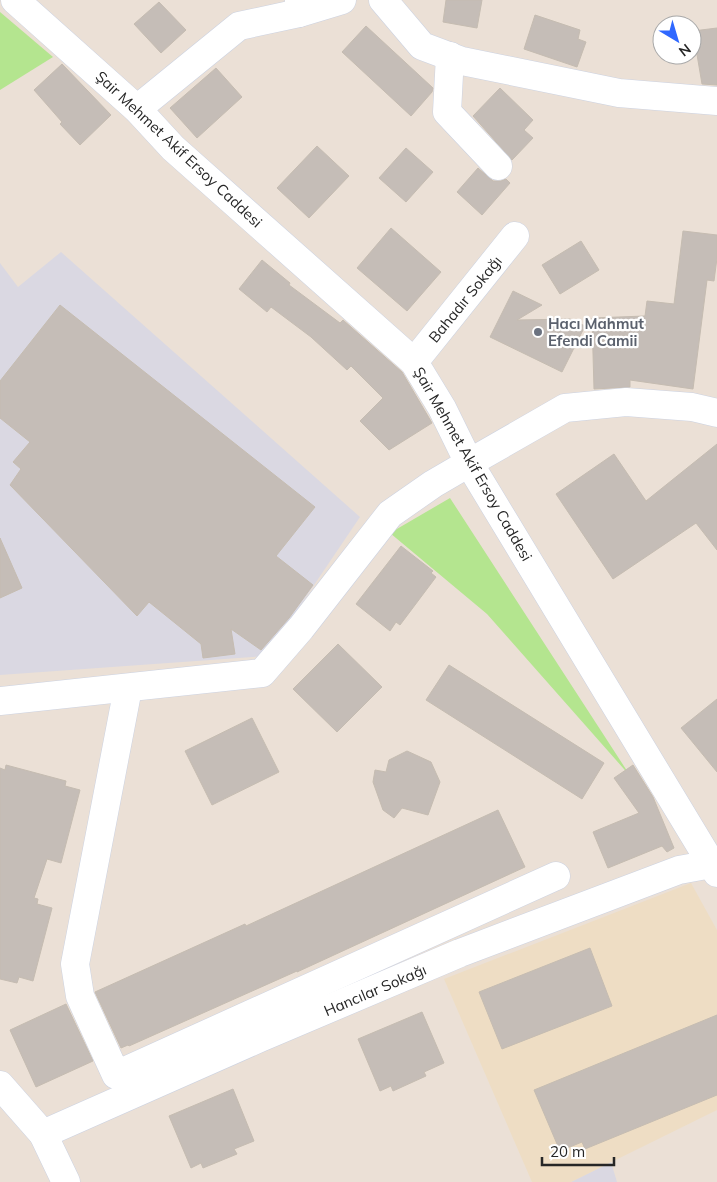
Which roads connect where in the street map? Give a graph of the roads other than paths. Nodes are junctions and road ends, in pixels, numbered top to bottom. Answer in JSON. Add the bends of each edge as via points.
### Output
{"nodes":[{"id":1,"x":15,"y":0,"type":"edge"},
{"id":2,"x":342,"y":0,"type":"edge"},
{"id":3,"x":383,"y":0,"type":"edge"},
{"id":4,"x":299,"y":6,"type":"edge"},
{"id":5,"x":450,"y":56,"type":"junction"},
{"id":6,"x":717,"y":101,"type":"edge"},
{"id":7,"x":137,"y":109,"type":"junction"},
{"id":8,"x":498,"y":166,"type":"dead end"},
{"id":9,"x":516,"y":236,"type":"dead end"},
{"id":10,"x":414,"y":362,"type":"junction"},
{"id":11,"x":717,"y":413,"type":"edge"},
{"id":12,"x":469,"y":463,"type":"junction"},
{"id":13,"x":128,"y":688,"type":"junction"},
{"id":14,"x":0,"y":701,"type":"edge"},
{"id":15,"x":716,"y":867,"type":"edge"},
{"id":16,"x":556,"y":876,"type":"dead end"},
{"id":17,"x":0,"y":1085,"type":"edge"},
{"id":18,"x":43,"y":1134,"type":"junction"},
{"id":19,"x":66,"y":1182,"type":"edge"}],
"edges":[{"from":1,"to":7,"type":"street","name":"Şair Mehmet Akif Ersoy Caddesi"},
{"from":2,"to":4,"type":"street"},
{"from":3,"to":5,"type":"street","via":[[422,46]]},
{"from":4,"to":7,"type":"street","via":[[239,26]]},
{"from":5,"to":6,"type":"street","via":[[619,93]]},
{"from":5,"to":8,"type":"street","via":[[447,112]]},
{"from":7,"to":10,"type":"street","name":"Şair Mehmet Akif Ersoy Caddesi","via":[[172,148]]},
{"from":9,"to":10,"type":"street","name":"Bahadır Sokağı"},
{"from":10,"to":12,"type":"street","name":"Şair Mehmet Akif Ersoy Caddesi","via":[[442,408]]},
{"from":11,"to":12,"type":"street","via":[[692,407],[626,402],[565,408]]},
{"from":12,"to":13,"type":"street","via":[[390,514],[262,673]]},
{"from":12,"to":15,"type":"street","name":"Şair Mehmet Akif Ersoy Caddesi"},
{"from":13,"to":14,"type":"street"},
{"from":13,"to":16,"type":"street","via":[[75,964],[80,996],[116,1075]]},
{"from":15,"to":18,"type":"street","name":"Hancılar Sokağı","via":[[679,870],[460,953]]},
{"from":17,"to":18,"type":"street"},
{"from":18,"to":19,"type":"street"}]}
